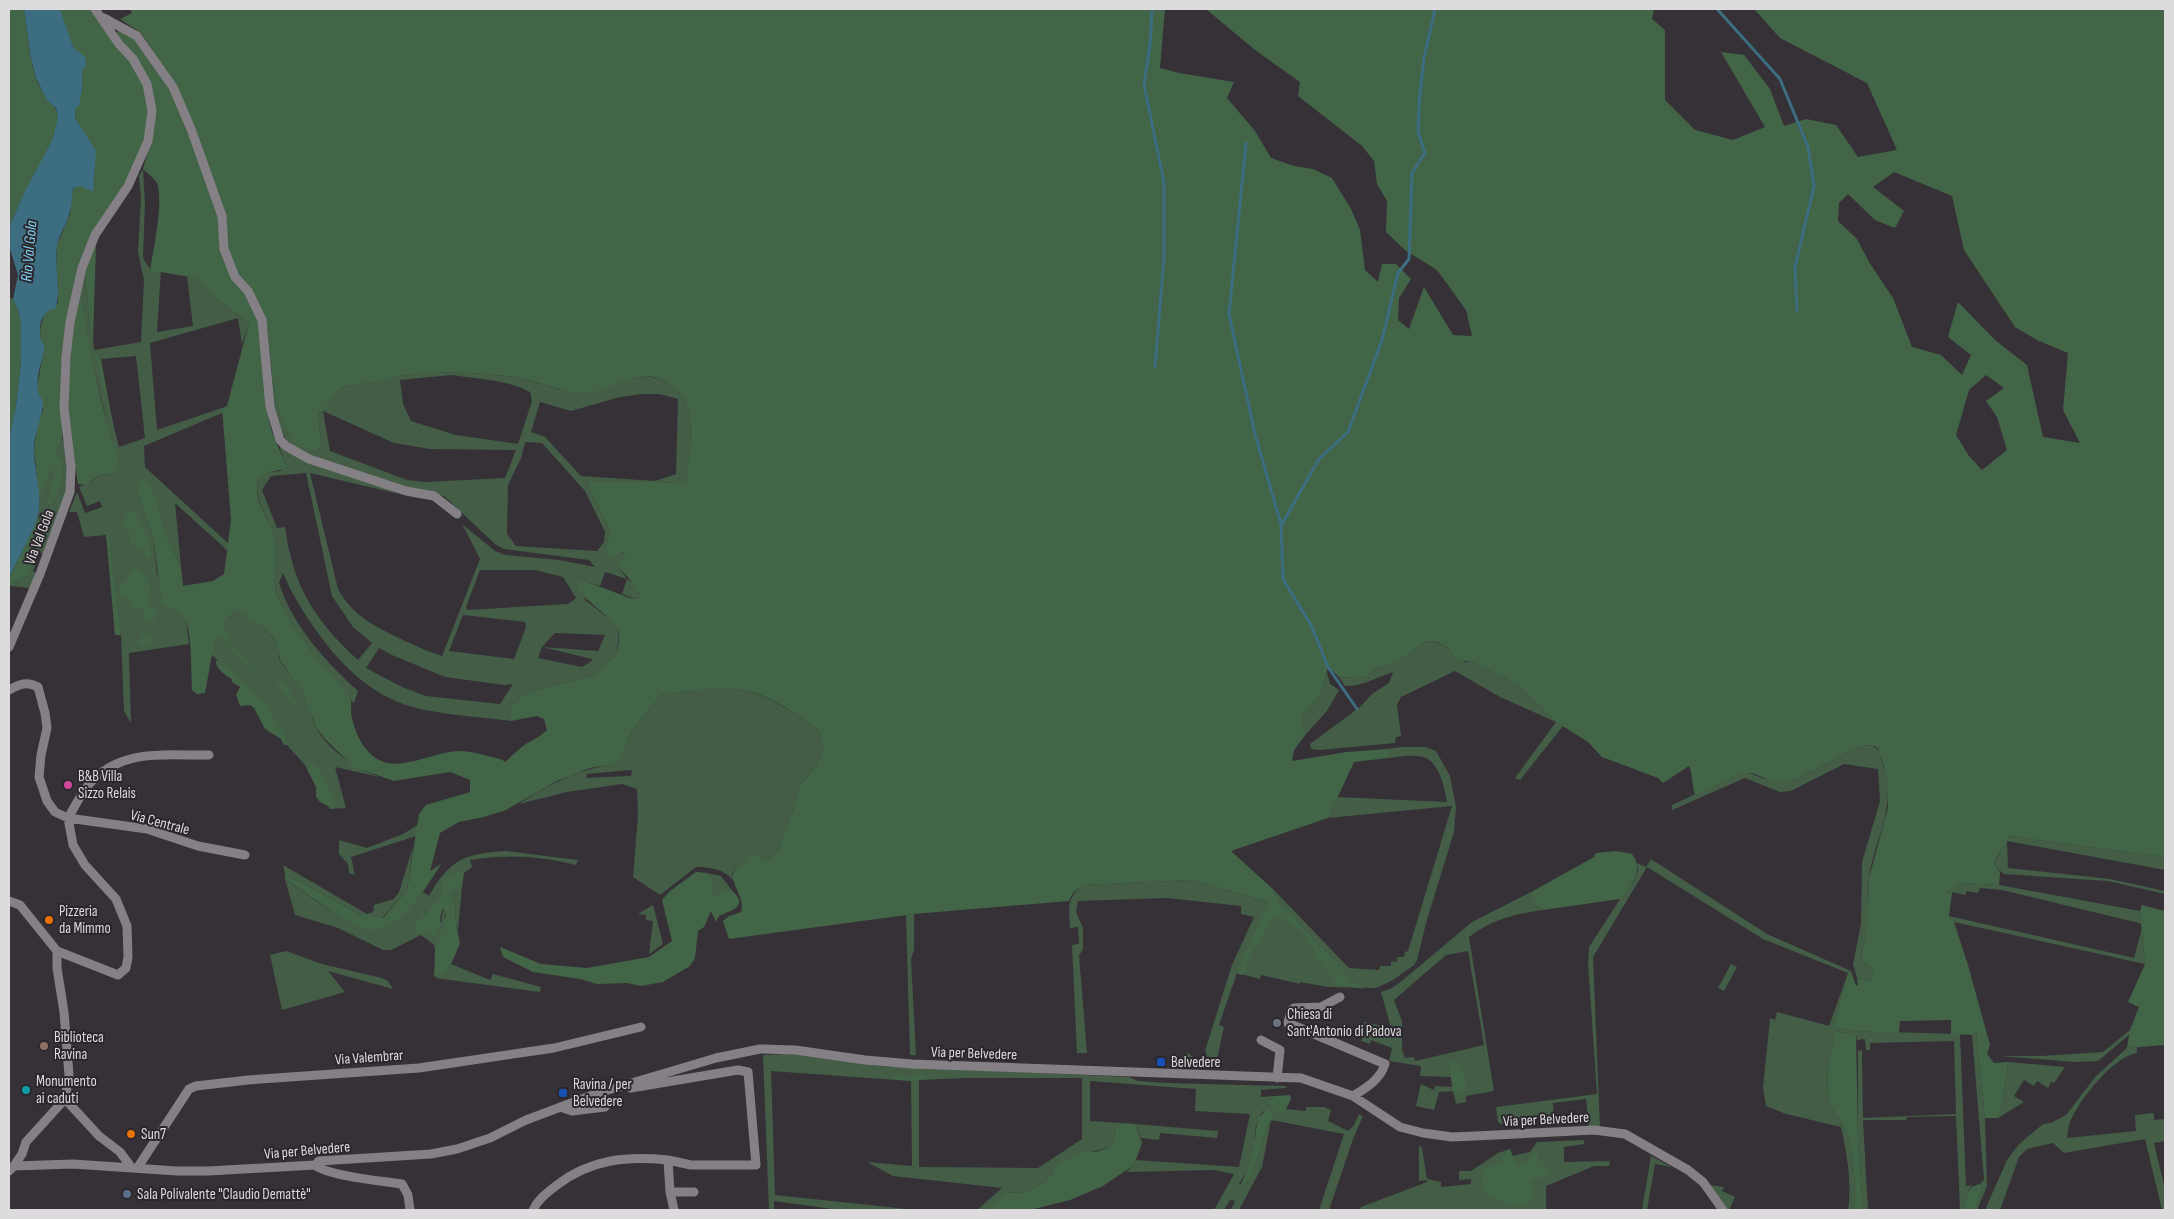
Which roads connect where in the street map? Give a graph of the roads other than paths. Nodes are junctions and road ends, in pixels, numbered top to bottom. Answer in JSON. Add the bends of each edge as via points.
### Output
{"nodes":[{"id":1,"x":95,"y":9,"type":"edge"},
{"id":2,"x":102,"y":18,"type":"junction"},
{"id":3,"x":456,"y":514,"type":"dead end"},
{"id":4,"x":9,"y":647,"type":"edge"},
{"id":5,"x":9,"y":690,"type":"edge"},
{"id":6,"x":209,"y":755,"type":"dead end"},
{"id":7,"x":68,"y":818,"type":"junction"},
{"id":8,"x":245,"y":854,"type":"dead end"},
{"id":9,"x":9,"y":901,"type":"edge"},
{"id":10,"x":56,"y":951,"type":"junction"},
{"id":11,"x":1340,"y":997,"type":"dead end"},
{"id":12,"x":641,"y":1027,"type":"dead end"},
{"id":13,"x":1261,"y":1040,"type":"dead end"},
{"id":14,"x":1277,"y":1078,"type":"junction"},
{"id":15,"x":598,"y":1093,"type":"junction"},
{"id":16,"x":1353,"y":1096,"type":"junction"},
{"id":17,"x":65,"y":1099,"type":"junction"},
{"id":18,"x":560,"y":1106,"type":"junction"},
{"id":19,"x":605,"y":1107,"type":"dead end"},
{"id":20,"x":668,"y":1160,"type":"junction"},
{"id":21,"x":315,"y":1165,"type":"junction"},
{"id":22,"x":134,"y":1167,"type":"junction"},
{"id":23,"x":11,"y":1168,"type":"edge"},
{"id":24,"x":670,"y":1192,"type":"junction"},
{"id":25,"x":694,"y":1192,"type":"dead end"},
{"id":26,"x":410,"y":1210,"type":"edge"},
{"id":27,"x":533,"y":1210,"type":"edge"},
{"id":28,"x":674,"y":1210,"type":"edge"},
{"id":29,"x":1723,"y":1210,"type":"edge"}],
"edges":[{"from":1,"to":2,"type":"street","name":"Via Val Gola"},
{"from":2,"to":3,"type":"street","via":[[137,36],[173,87],[222,216],[224,249],[235,277],[248,291],[262,320],[270,407],[280,440],[309,459],[406,491],[434,496]]},
{"from":2,"to":4,"type":"street","name":"Via Val Gola","via":[[118,44],[133,59],[147,84],[152,111],[148,141],[128,186],[95,235],[76,289],[66,357],[64,408],[72,467],[70,492]]},
{"from":5,"to":7,"type":"street","name":"Via Centrale","via":[[21,684],[31,683],[38,687],[47,728],[39,777],[46,801],[54,812]]},
{"from":6,"to":7,"type":"street","via":[[125,758],[94,778]]},
{"from":7,"to":8,"type":"street","name":"Via Centrale","via":[[147,829],[198,846]]},
{"from":7,"to":10,"type":"street","via":[[73,845],[116,899],[127,926],[128,957],[126,968],[118,975]]},
{"from":9,"to":10,"type":"street","via":[[20,905]]},
{"from":10,"to":17,"type":"street","via":[[69,1075]]},
{"from":11,"to":16,"type":"street","via":[[1321,1007],[1294,1008],[1288,1023],[1385,1064],[1374,1081]]},
{"from":12,"to":22,"type":"street","name":"Via Valembrar","via":[[554,1048],[419,1068],[196,1086],[190,1089]]},
{"from":13,"to":14,"type":"street","via":[[1280,1050]]},
{"from":14,"to":15,"type":"street","name":"Via per Belvedere","via":[[888,1063],[768,1048],[716,1058]]},
{"from":14,"to":16,"type":"street","name":"Via per Belvedere","via":[[1302,1078]]},
{"from":15,"to":18,"type":"street","name":"Via per Belvedere"},
{"from":15,"to":20,"type":"street","name":"Via per Belvedere","via":[[738,1070],[748,1072],[756,1165],[691,1165]]},
{"from":16,"to":29,"type":"street","name":"Via per Belvedere","via":[[1400,1128],[1428,1134],[1452,1137],[1594,1130],[1625,1134],[1688,1170],[1703,1182]]},
{"from":17,"to":22,"type":"street"},
{"from":17,"to":23,"type":"street","via":[[26,1142],[22,1154]]},
{"from":18,"to":19,"type":"street","via":[[572,1111]]},
{"from":18,"to":21,"type":"street","name":"Via per Belvedere","via":[[490,1138],[457,1149],[431,1154],[320,1161]]},
{"from":20,"to":24,"type":"street"},
{"from":20,"to":27,"type":"street","name":"Via per Belvedere","via":[[623,1158],[573,1173],[537,1201]]},
{"from":21,"to":22,"type":"street","name":"Via per Belvedere","via":[[201,1171]]},
{"from":21,"to":26,"type":"street","via":[[331,1173],[402,1184]]},
{"from":22,"to":23,"type":"street","name":"Via per Belvedere","via":[[73,1164]]},
{"from":24,"to":25,"type":"street"},
{"from":24,"to":28,"type":"street"}]}
